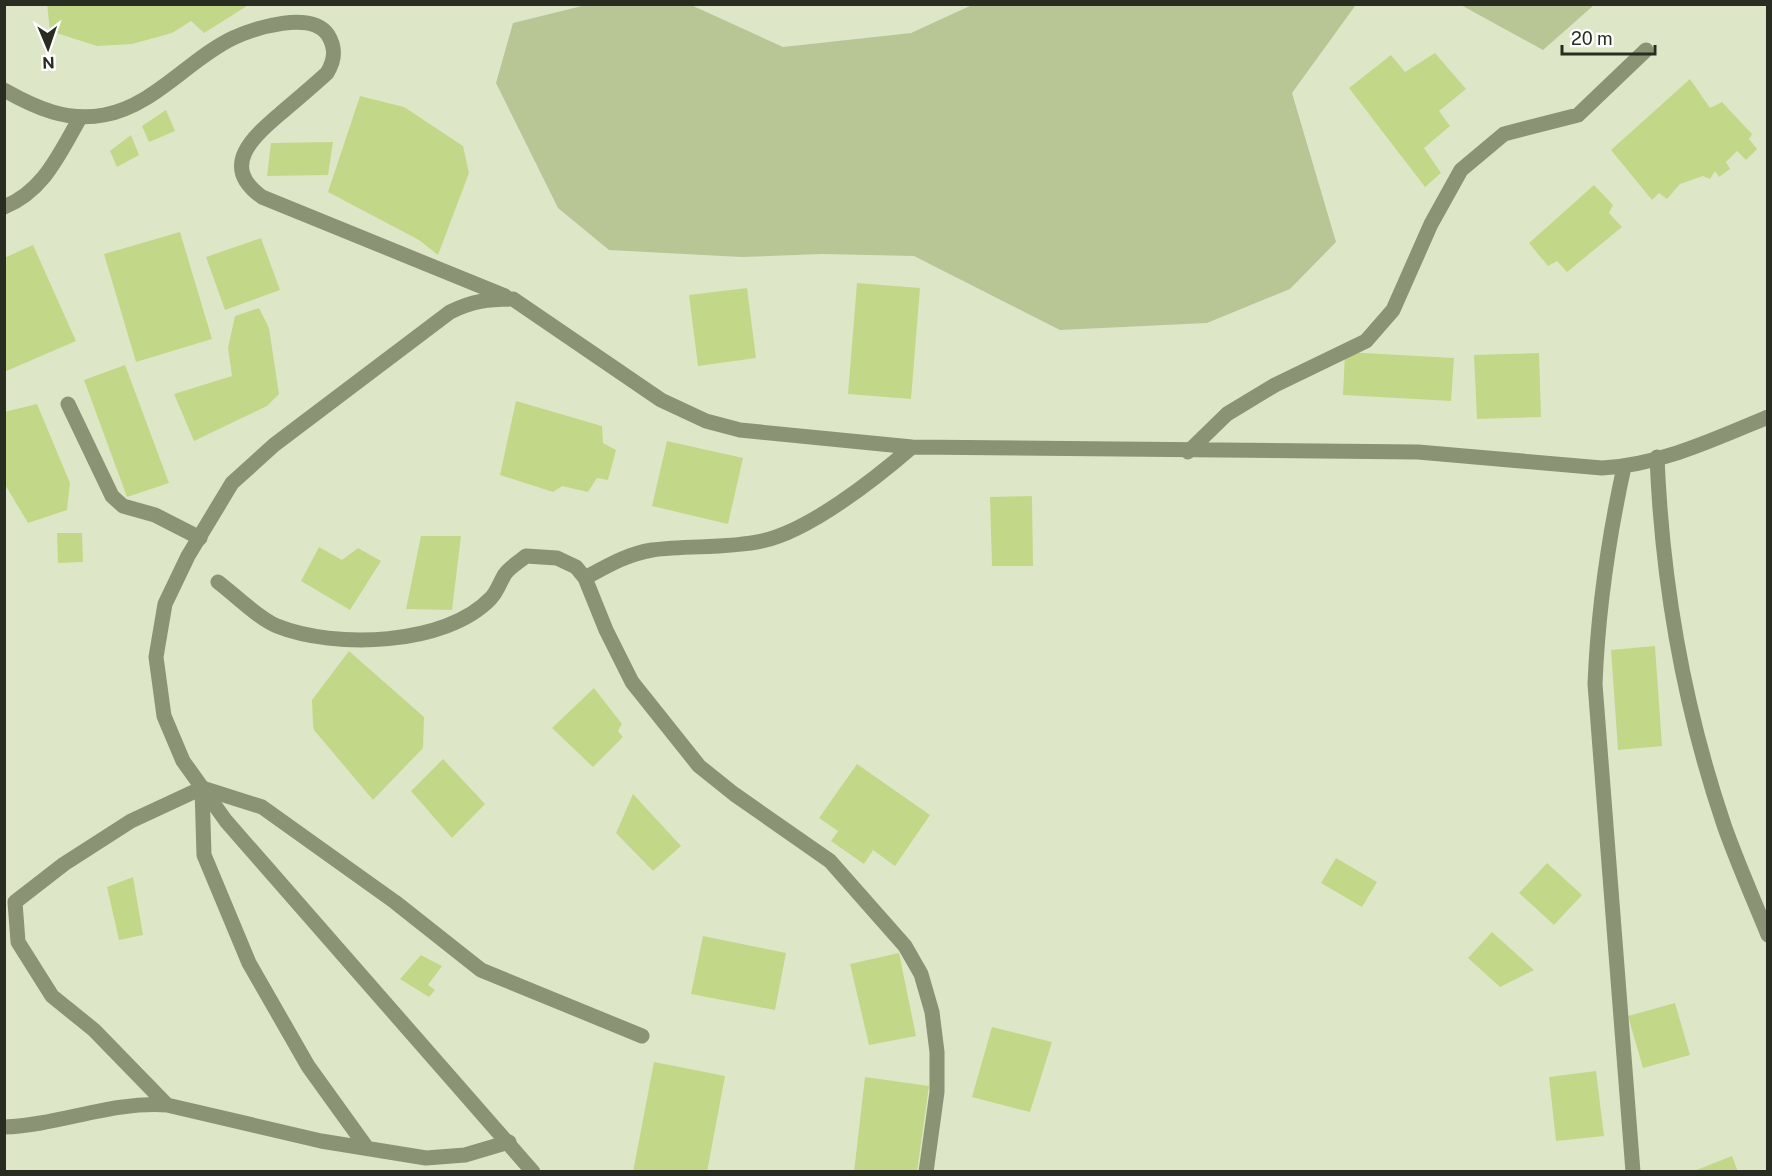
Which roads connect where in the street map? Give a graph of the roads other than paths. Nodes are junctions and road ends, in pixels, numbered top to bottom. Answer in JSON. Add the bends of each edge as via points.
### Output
{"nodes":[{"id":1,"x":1646,"y":50,"type":"dead end"},
{"id":2,"x":4,"y":90,"type":"edge"},
{"id":3,"x":80,"y":118,"type":"junction"},
{"id":4,"x":4,"y":207,"type":"edge"},
{"id":5,"x":513,"y":299,"type":"junction"},
{"id":6,"x":68,"y":404,"type":"dead end"},
{"id":7,"x":1767,"y":417,"type":"edge"},
{"id":8,"x":912,"y":447,"type":"junction"},
{"id":9,"x":1188,"y":452,"type":"junction"},
{"id":10,"x":1657,"y":458,"type":"junction"},
{"id":11,"x":1624,"y":467,"type":"junction"},
{"id":12,"x":200,"y":538,"type":"junction"},
{"id":13,"x":585,"y":578,"type":"junction"},
{"id":14,"x":218,"y":582,"type":"dead end"},
{"id":15,"x":202,"y":788,"type":"junction"},
{"id":16,"x":1767,"y":935,"type":"edge"},
{"id":17,"x":642,"y":1036,"type":"dead end"},
{"id":18,"x":167,"y":1105,"type":"junction"},
{"id":19,"x":4,"y":1127,"type":"edge"},
{"id":20,"x":509,"y":1142,"type":"junction"},
{"id":21,"x":367,"y":1148,"type":"junction"},
{"id":22,"x":533,"y":1172,"type":"edge"},
{"id":23,"x":926,"y":1172,"type":"edge"},
{"id":24,"x":1633,"y":1172,"type":"edge"}],
"edges":[{"from":1,"to":9,"type":"street","via":[[1578,115],[1504,134],[1461,170],[1431,224],[1393,310],[1366,341],[1275,385],[1227,414]]},
{"from":2,"to":3,"type":"street","via":[[51,114]]},
{"from":3,"to":4,"type":"street","via":[[45,179],[20,201]]},
{"from":3,"to":5,"type":"street","via":[[130,107],[232,39],[284,23],[315,24],[332,42],[333,64],[247,145],[242,167],[252,190]]},
{"from":5,"to":8,"type":"street","via":[[661,400],[706,421],[751,431]]},
{"from":5,"to":12,"type":"street","via":[[484,299],[450,312],[274,445],[232,483]]},
{"from":6,"to":12,"type":"street","via":[[111,496],[123,506],[155,515]]},
{"from":7,"to":10,"type":"street","via":[[1701,445]]},
{"from":8,"to":9,"type":"street"},
{"from":8,"to":13,"type":"street","via":[[840,502],[763,541],[652,550],[617,560]]},
{"from":9,"to":11,"type":"street","via":[[1418,452]]},
{"from":10,"to":11,"type":"street"},
{"from":10,"to":16,"type":"street","via":[[1660,523],[1685,683],[1724,825]]},
{"from":11,"to":24,"type":"street","via":[[1597,618],[1595,684]]},
{"from":12,"to":15,"type":"street","via":[[165,604],[156,657],[164,716],[183,761]]},
{"from":13,"to":14,"type":"street","via":[[576,567],[557,558],[526,556],[506,572],[492,598],[458,622],[364,642],[327,639],[275,626]]},
{"from":13,"to":23,"type":"street","via":[[632,682],[699,766],[830,861],[905,946],[921,974],[930,1003],[937,1052],[937,1092]]},
{"from":15,"to":17,"type":"street","via":[[262,807],[395,902],[481,970]]},
{"from":15,"to":18,"type":"street","via":[[131,821],[64,864],[15,902],[18,942],[52,996],[94,1030]]},
{"from":15,"to":20,"type":"street","via":[[225,821]]},
{"from":15,"to":21,"type":"street","via":[[204,855],[249,963],[308,1066]]},
{"from":18,"to":19,"type":"street","via":[[127,1104],[44,1123]]},
{"from":18,"to":21,"type":"street"},
{"from":20,"to":21,"type":"street","via":[[465,1155],[426,1158]]},
{"from":20,"to":22,"type":"street"}]}
